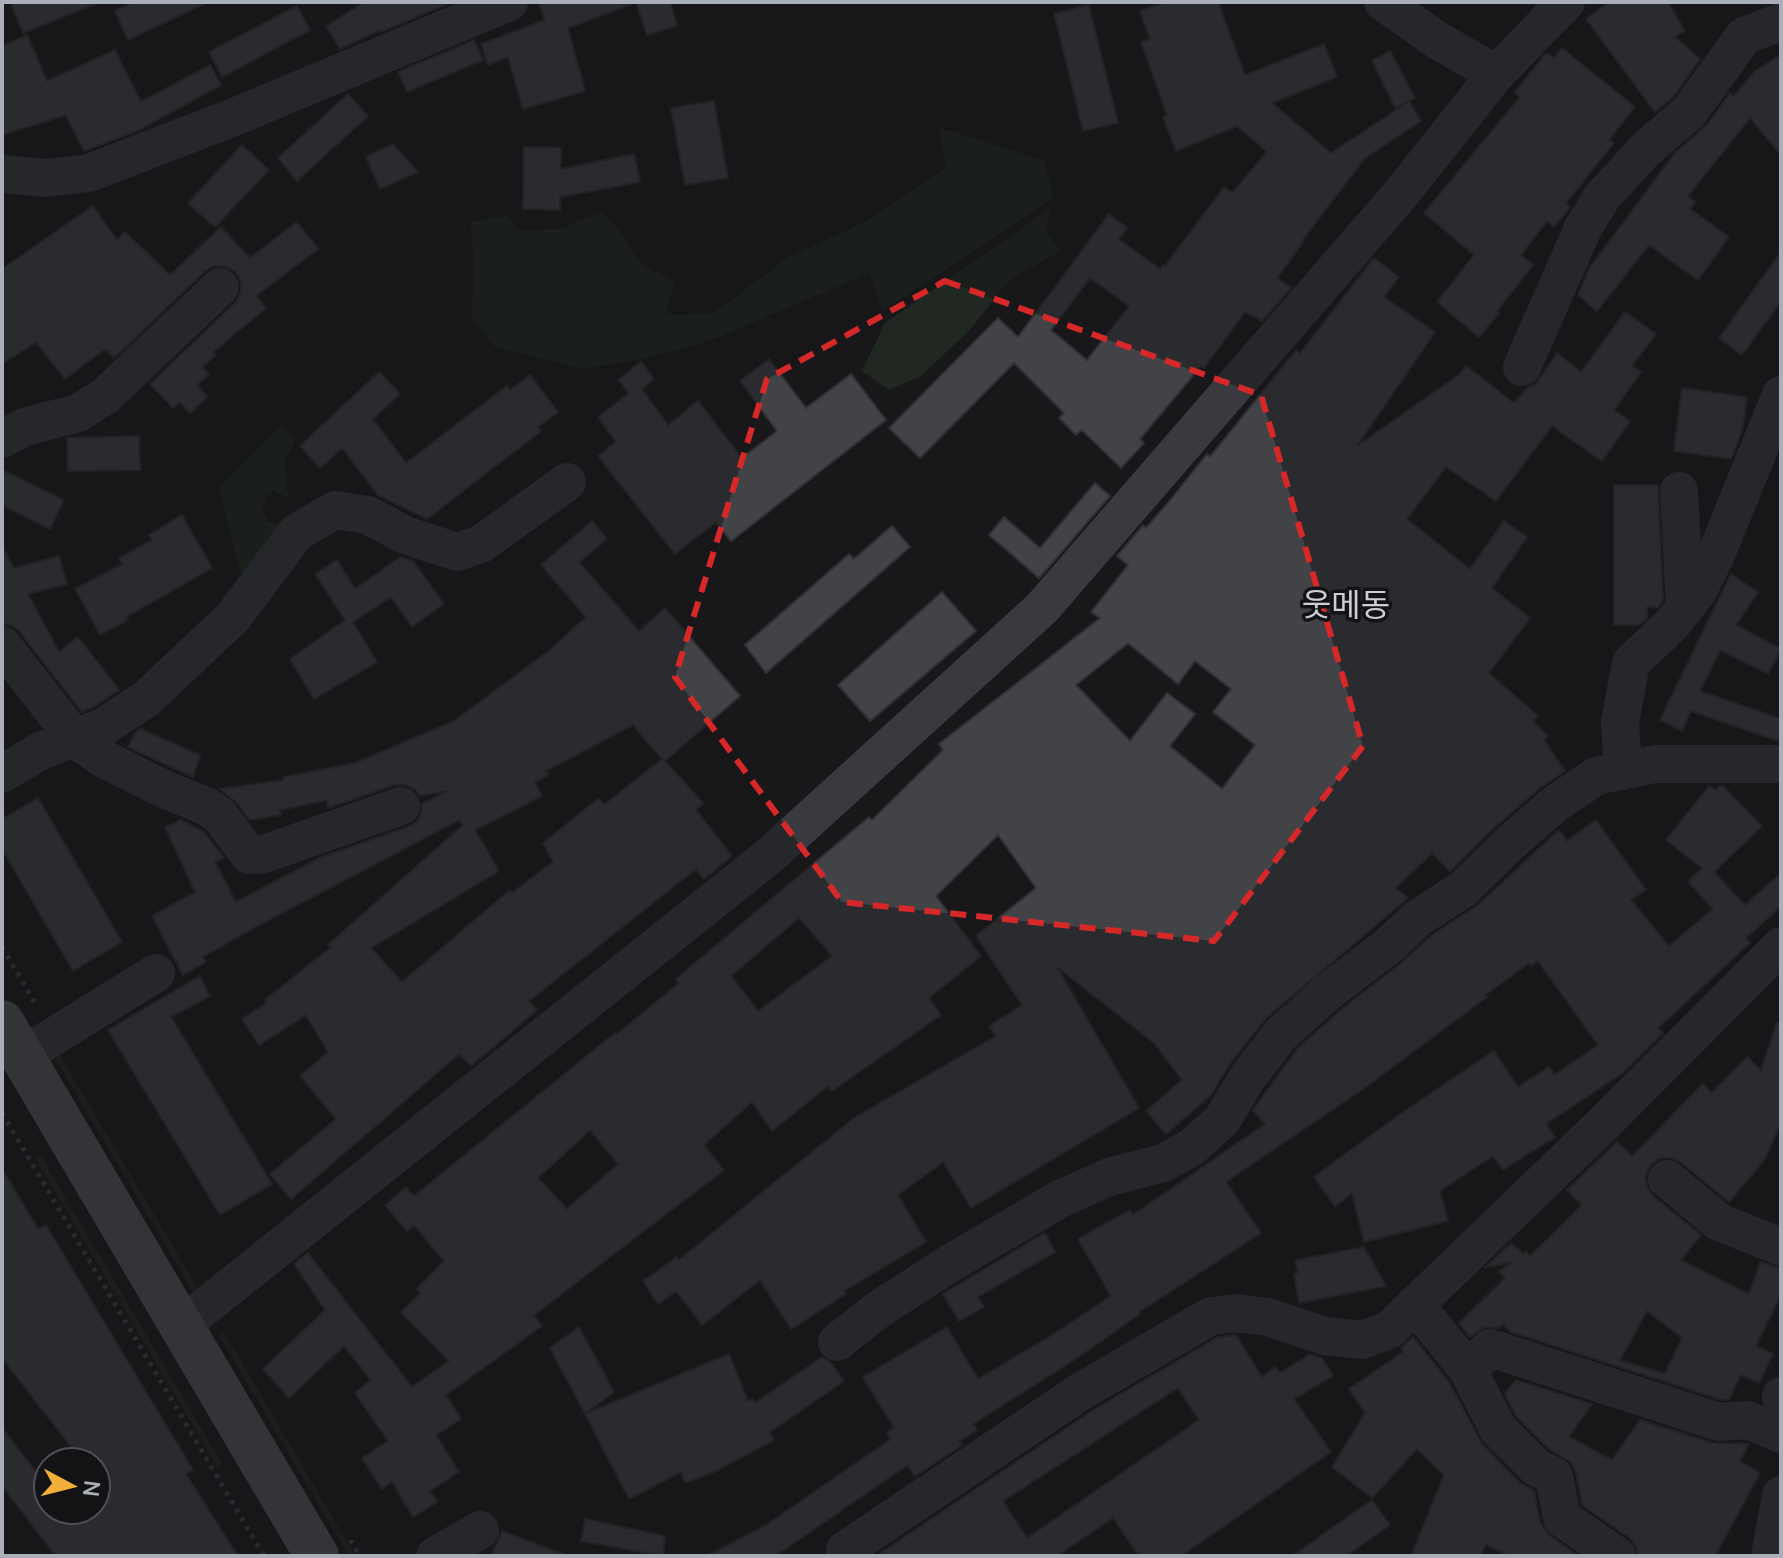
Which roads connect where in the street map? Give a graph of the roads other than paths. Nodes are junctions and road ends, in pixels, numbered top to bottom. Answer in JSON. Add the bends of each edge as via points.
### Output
{"nodes":[{"id":1,"x":509,"y":2,"type":"edge"},
{"id":2,"x":1383,"y":2,"type":"edge"},
{"id":3,"x":1566,"y":2,"type":"edge"},
{"id":4,"x":1781,"y":22,"type":"edge"},
{"id":5,"x":1496,"y":74,"type":"junction"},
{"id":6,"x":2,"y":174,"type":"edge"},
{"id":7,"x":220,"y":287,"type":"dead end"},
{"id":8,"x":1522,"y":367,"type":"dead end"},
{"id":9,"x":1781,"y":395,"type":"edge"},
{"id":10,"x":2,"y":439,"type":"edge"},
{"id":11,"x":567,"y":482,"type":"dead end"},
{"id":12,"x":1679,"y":491,"type":"dead end"},
{"id":13,"x":1685,"y":607,"type":"junction"},
{"id":14,"x":2,"y":645,"type":"edge"},
{"id":15,"x":76,"y":740,"type":"junction"},
{"id":16,"x":1781,"y":764,"type":"edge"},
{"id":17,"x":1623,"y":771,"type":"junction"},
{"id":18,"x":2,"y":774,"type":"edge"},
{"id":19,"x":401,"y":806,"type":"dead end"},
{"id":20,"x":1781,"y":946,"type":"edge"},
{"id":21,"x":156,"y":973,"type":"dead end"},
{"id":22,"x":12,"y":1039,"type":"edge"},
{"id":23,"x":1667,"y":1179,"type":"dead end"},
{"id":24,"x":1781,"y":1247,"type":"edge"},
{"id":25,"x":1415,"y":1304,"type":"junction"},
{"id":26,"x":181,"y":1326,"type":"junction"},
{"id":27,"x":837,"y":1342,"type":"dead end"},
{"id":28,"x":1468,"y":1370,"type":"junction"},
{"id":29,"x":1781,"y":1434,"type":"edge"},
{"id":30,"x":1781,"y":1495,"type":"edge"},
{"id":31,"x":480,"y":1530,"type":"dead end"},
{"id":32,"x":845,"y":1550,"type":"dead end"},
{"id":33,"x":317,"y":1556,"type":"edge"},
{"id":34,"x":435,"y":1556,"type":"edge"},
{"id":35,"x":1617,"y":1556,"type":"edge"},
{"id":36,"x":1770,"y":1556,"type":"edge"}],
"edges":[{"from":1,"to":6,"type":"street","via":[[89,173],[46,178]]},
{"from":2,"to":5,"type":"street"},
{"from":3,"to":5,"type":"street"},
{"from":4,"to":8,"type":"street","via":[[1744,36],[1689,112],[1602,197]]},
{"from":5,"to":26,"type":"street","via":[[1399,196],[1042,608],[769,856]]},
{"from":7,"to":10,"type":"street","via":[[105,396],[78,413],[24,427]]},
{"from":9,"to":13,"type":"street","via":[[1715,557]]},
{"from":11,"to":15,"type":"street","via":[[481,544],[457,552],[405,535],[368,515],[335,510],[296,533],[233,617],[146,699]]},
{"from":12,"to":13,"type":"street"},
{"from":13,"to":17,"type":"street","via":[[1631,663],[1620,722]]},
{"from":14,"to":15,"type":"street"},
{"from":15,"to":18,"type":"street","via":[[40,751]]},
{"from":15,"to":19,"type":"street","via":[[104,759],[206,806],[249,855]]},
{"from":16,"to":17,"type":"street","via":[[1655,764]]},
{"from":17,"to":27,"type":"street","via":[[1596,776],[1555,804],[1463,889],[1418,918],[1329,991],[1281,1034],[1222,1120],[1192,1147],[1163,1163],[1109,1177],[1060,1199],[938,1271]]},
{"from":20,"to":25,"type":"street"},
{"from":21,"to":22,"type":"street"},
{"from":22,"to":26,"type":"main road"},
{"from":23,"to":24,"type":"street","via":[[1719,1222]]},
{"from":25,"to":28,"type":"street"},
{"from":25,"to":32,"type":"street","via":[[1389,1330],[1362,1340],[1325,1336],[1268,1317],[1211,1316],[1080,1392]]},
{"from":26,"to":33,"type":"main road"},
{"from":28,"to":29,"type":"street","via":[[1490,1348],[1719,1422],[1748,1420]]},
{"from":28,"to":35,"type":"street","via":[[1498,1429],[1536,1467],[1554,1476],[1562,1518]]},
{"from":30,"to":36,"type":"street"},
{"from":31,"to":34,"type":"street"}]}
